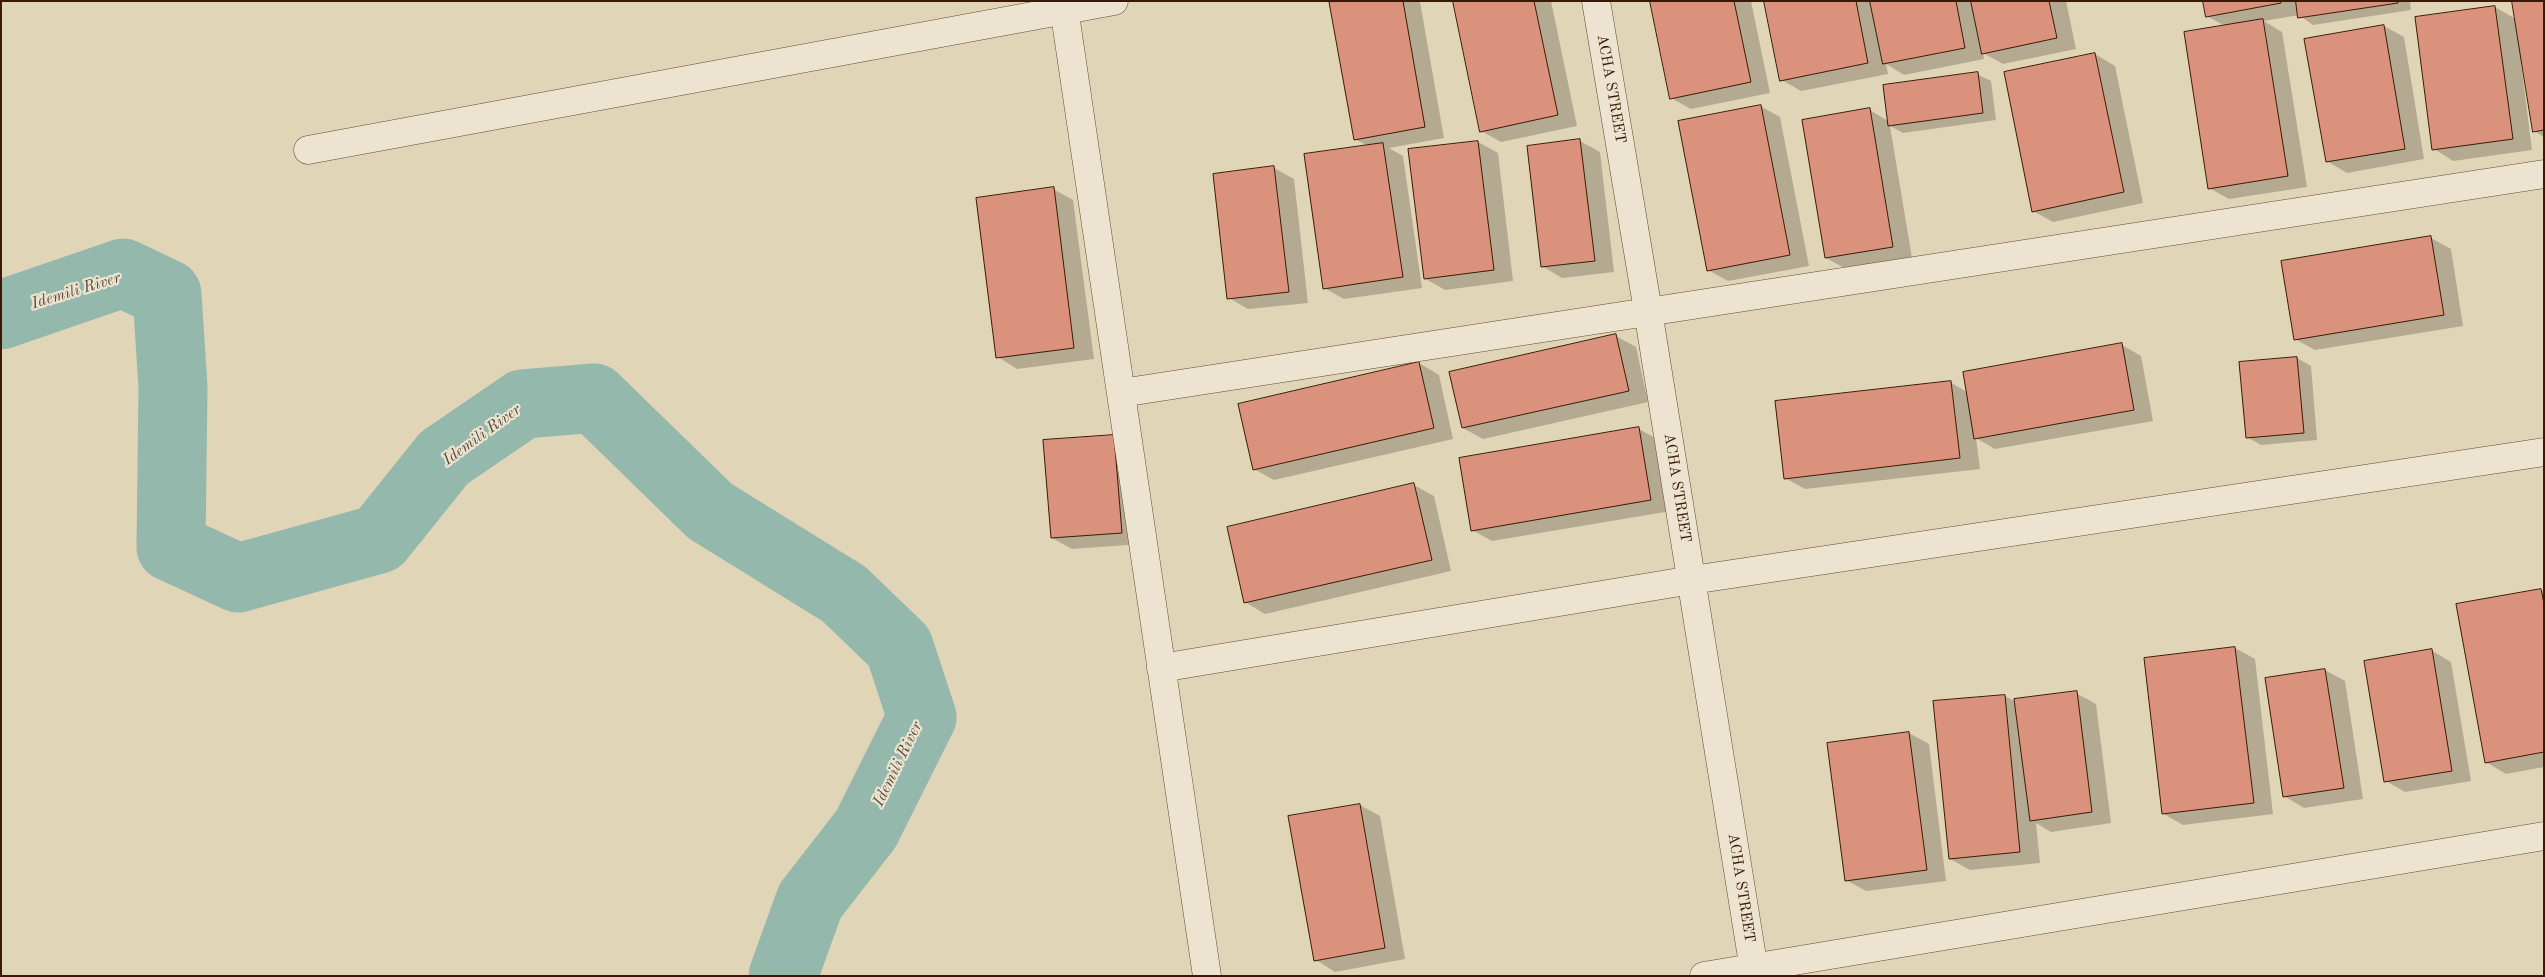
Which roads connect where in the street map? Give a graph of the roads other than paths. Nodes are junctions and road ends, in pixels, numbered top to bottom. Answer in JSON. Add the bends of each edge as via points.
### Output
{"nodes":[{"id":1,"x":1114,"y":1,"type":"edge"},
{"id":2,"x":1596,"y":1,"type":"edge"},
{"id":3,"x":1064,"y":6,"type":"edge"},
{"id":4,"x":308,"y":150,"type":"dead end"},
{"id":5,"x":2544,"y":174,"type":"edge"},
{"id":6,"x":1648,"y":311,"type":"junction"},
{"id":7,"x":1121,"y":393,"type":"junction"},
{"id":8,"x":2544,"y":452,"type":"edge"},
{"id":9,"x":1692,"y":580,"type":"junction"},
{"id":10,"x":1161,"y":668,"type":"junction"},
{"id":11,"x":2544,"y":836,"type":"edge"},
{"id":12,"x":1754,"y":971,"type":"edge"},
{"id":13,"x":1207,"y":976,"type":"edge"},
{"id":14,"x":1704,"y":976,"type":"edge"}],
"edges":[{"from":1,"to":3,"type":"street"},
{"from":2,"to":6,"type":"street","name":"ACHA STREET"},
{"from":3,"to":4,"type":"street"},
{"from":3,"to":7,"type":"street"},
{"from":5,"to":6,"type":"street"},
{"from":6,"to":7,"type":"street"},
{"from":6,"to":9,"type":"street","name":"ACHA STREET"},
{"from":7,"to":10,"type":"street"},
{"from":8,"to":9,"type":"street"},
{"from":9,"to":10,"type":"street"},
{"from":9,"to":12,"type":"street","name":"ACHA STREET"},
{"from":10,"to":13,"type":"street"},
{"from":11,"to":12,"type":"street"},
{"from":12,"to":14,"type":"street"}]}
